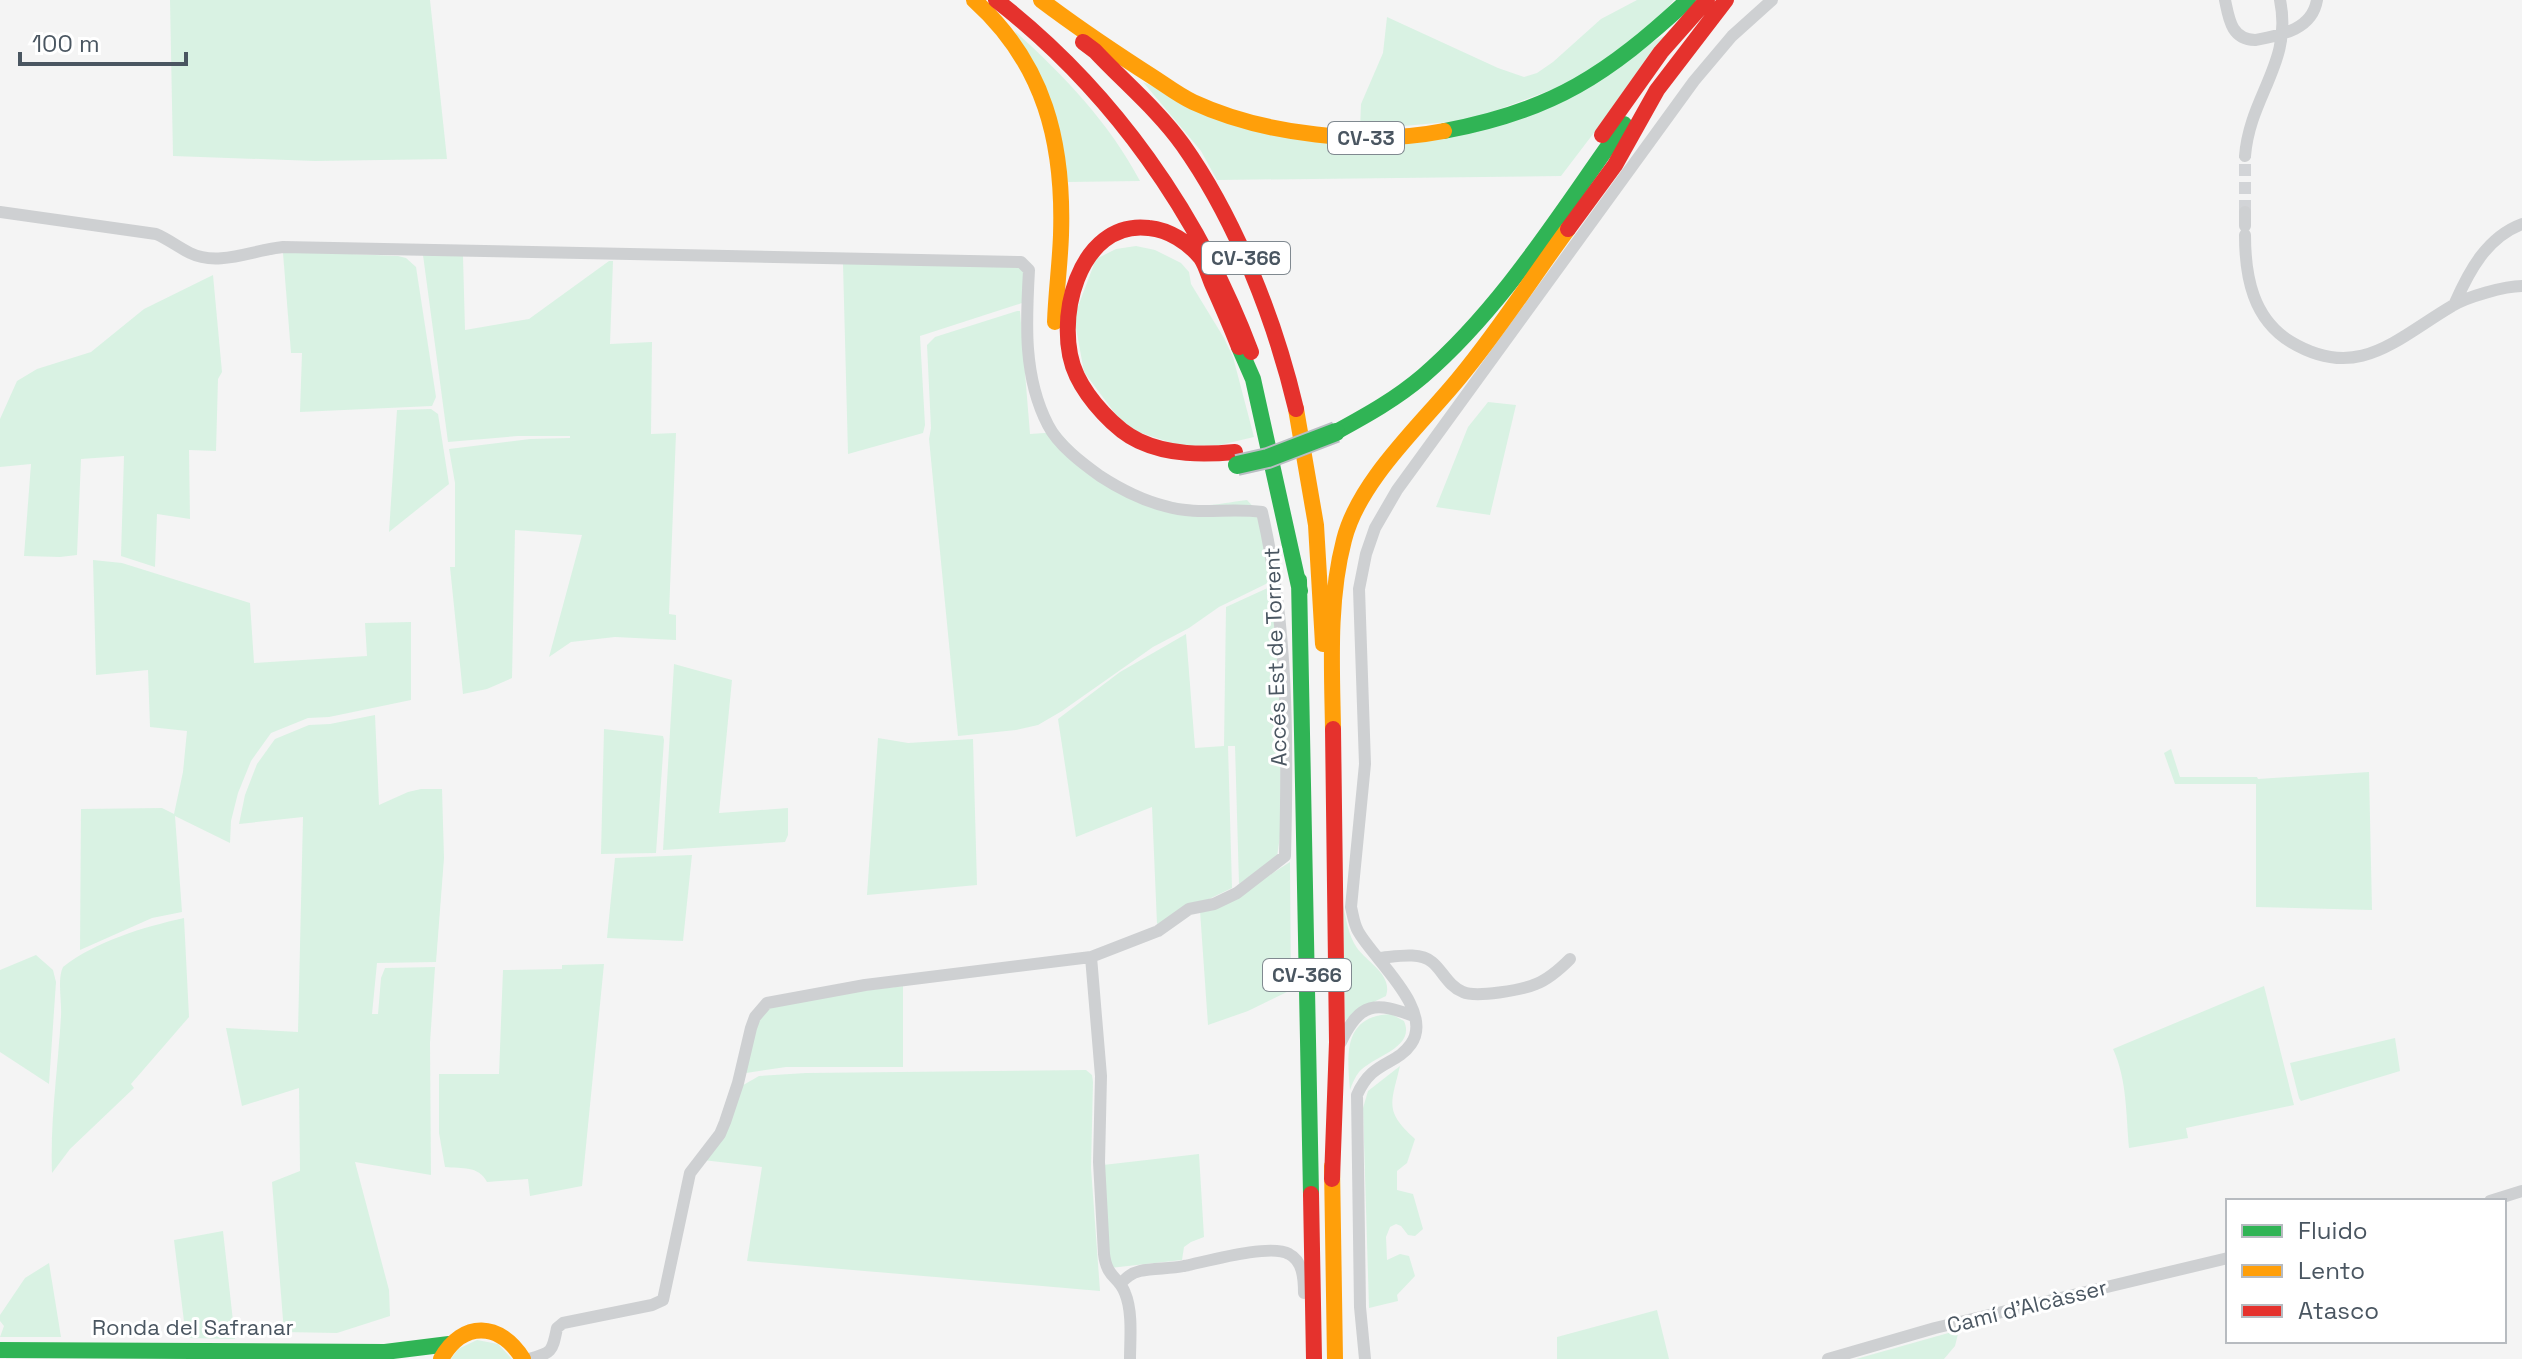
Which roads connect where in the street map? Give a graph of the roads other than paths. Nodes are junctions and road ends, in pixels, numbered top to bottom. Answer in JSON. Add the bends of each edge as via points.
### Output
{"nodes":[{"id":1,"x":974,"y":0,"type":"edge"},
{"id":2,"x":996,"y":0,"type":"edge"},
{"id":3,"x":1029,"y":0,"type":"edge"},
{"id":4,"x":1041,"y":0,"type":"edge"},
{"id":5,"x":1688,"y":0,"type":"edge"},
{"id":6,"x":1707,"y":0,"type":"edge"},
{"id":7,"x":1726,"y":0,"type":"edge"},
{"id":8,"x":1772,"y":0,"type":"edge"},
{"id":9,"x":2225,"y":0,"type":"edge"},
{"id":10,"x":2280,"y":0,"type":"edge"},
{"id":11,"x":2317,"y":0,"type":"edge"},
{"id":12,"x":2284,"y":33,"type":"junction"},
{"id":13,"x":2245,"y":156,"type":"tunnel mouth"},
{"id":14,"x":0,"y":212,"type":"edge"},
{"id":15,"x":2245,"y":224,"type":"tunnel mouth"},
{"id":16,"x":2522,"y":224,"type":"edge"},
{"id":17,"x":2522,"y":286,"type":"edge"},
{"id":18,"x":2455,"y":303,"type":"junction"},
{"id":19,"x":1335,"y":426,"type":"junction"},
{"id":20,"x":1236,"y":459,"type":"junction"},
{"id":21,"x":1300,"y":591,"type":"junction"},
{"id":22,"x":1091,"y":957,"type":"junction"},
{"id":23,"x":1378,"y":958,"type":"junction"},
{"id":24,"x":1570,"y":959,"type":"dead end"},
{"id":25,"x":1395,"y":978,"type":"junction"},
{"id":26,"x":1381,"y":1005,"type":"junction"},
{"id":27,"x":1414,"y":1016,"type":"junction"},
{"id":28,"x":1337,"y":1052,"type":"junction"},
{"id":29,"x":1332,"y":1179,"type":"junction"},
{"id":30,"x":2522,"y":1191,"type":"edge"},
{"id":31,"x":2496,"y":1199,"type":"edge"},
{"id":32,"x":2226,"y":1258,"type":"edge"},
{"id":33,"x":1120,"y":1284,"type":"junction"},
{"id":34,"x":0,"y":1350,"type":"edge"},
{"id":35,"x":385,"y":1352,"type":"junction"},
{"id":36,"x":445,"y":1352,"type":"edge"},
{"id":37,"x":405,"y":1359,"type":"edge"},
{"id":38,"x":526,"y":1359,"type":"edge"},
{"id":39,"x":1130,"y":1359,"type":"edge"},
{"id":40,"x":1311,"y":1359,"type":"edge"},
{"id":41,"x":1335,"y":1359,"type":"edge"},
{"id":42,"x":1365,"y":1359,"type":"edge"},
{"id":43,"x":1828,"y":1359,"type":"edge"}],
"edges":[{"from":1,"to":20,"type":"main road","via":[[990,12],[1022,57],[1046,106],[1058,154],[1061,224],[1055,335],[1067,380],[1096,426],[1135,451],[1178,465]]},
{"from":2,"to":21,"type":"main road","name":"Accés Est de Torrent","number":"CV-366","via":[[1080,75],[1148,157],[1207,248],[1267,397],[1289,494]]},
{"from":3,"to":29,"type":"main road","name":"Accés Est de Torrent","number":"CV-366","via":[[1095,51],[1182,144],[1234,229],[1269,314],[1292,390],[1313,491],[1322,589]]},
{"from":4,"to":5,"type":"main road","number":"CV-33","via":[[1107,49],[1195,103],[1270,127],[1344,138],[1421,137],[1504,118],[1570,92],[1636,47]]},
{"from":6,"to":19,"type":"main road","via":[[1661,52],[1475,303],[1429,355]]},
{"from":7,"to":19,"type":"main road","via":[[1675,55],[1497,298],[1440,359],[1390,402]]},
{"from":7,"to":28,"type":"main road","via":[[1657,90],[1615,165],[1471,362],[1363,497],[1344,538],[1332,642]]},
{"from":8,"to":23,"type":"street","via":[[1694,81],[1397,490],[1375,528],[1359,589],[1365,764],[1351,907],[1358,930]]},
{"from":9,"to":12,"type":"street","via":[[2238,35],[2255,40]]},
{"from":10,"to":12,"type":"street"},
{"from":11,"to":12,"type":"street","via":[[2309,21]]},
{"from":12,"to":13,"type":"street","via":[[2251,120]]},
{"from":14,"to":22,"type":"street","via":[[156,234],[210,259],[283,247],[1021,262],[1029,270],[1027,353],[1032,379],[1048,427],[1080,462],[1123,491],[1180,509],[1262,512],[1272,553],[1285,671],[1285,856],[1237,893],[1189,909],[1158,931]]},
{"from":15,"to":18,"type":"street","via":[[2254,300],[2283,337],[2305,350],[2328,357],[2376,353]]},
{"from":16,"to":18,"type":"street","via":[[2507,230],[2477,262]]},
{"from":17,"to":18,"type":"street"},
{"from":19,"to":20,"type":"main road","bridge":true,"via":[[1282,453]]},
{"from":20,"to":21,"type":"main road","via":[[1174,452],[1138,441],[1108,420],[1076,375],[1068,303],[1085,260],[1119,231],[1136,227],[1172,233],[1201,258],[1253,379]]},
{"from":21,"to":40,"type":"main road","name":"Accés Est de Torrent","number":"CV-366"},
{"from":22,"to":33,"type":"street","via":[[1101,1076],[1105,1268]]},
{"from":22,"to":38,"type":"street","via":[[865,985],[767,1003],[751,1028],[720,1134],[690,1173],[663,1300],[563,1323],[551,1350]]},
{"from":23,"to":24,"type":"street","via":[[1412,955],[1430,960],[1464,993],[1534,985]]},
{"from":23,"to":25,"type":"street"},
{"from":25,"to":26,"type":"street","via":[[1394,992]]},
{"from":25,"to":27,"type":"street"},
{"from":26,"to":27,"type":"street"},
{"from":26,"to":28,"type":"street","via":[[1356,1018]]},
{"from":27,"to":42,"type":"street","via":[[1411,1044],[1373,1071],[1357,1095]]},
{"from":28,"to":29,"type":"main road"},
{"from":29,"to":41,"type":"main road","name":"Accés Est de Torrent","number":"CV-366"},
{"from":30,"to":31,"type":"street"},
{"from":32,"to":43,"type":"street","name":"Camí d'Alcàsser"},
{"from":33,"to":39,"type":"street","via":[[1128,1309]]},
{"from":33,"to":40,"type":"street","via":[[1138,1271],[1282,1251],[1297,1260],[1304,1281]]},
{"from":34,"to":35,"type":"main road","name":"Ronda del Safranar"},
{"from":35,"to":36,"type":"main road","name":"Ronda del Safranar"},
{"from":35,"to":37,"type":"main road","name":"Ronda del Safranar"},
{"from":36,"to":38,"type":"main road","name":"Ronda del Safranar","via":[[470,1331],[494,1331],[513,1342]]}]}
